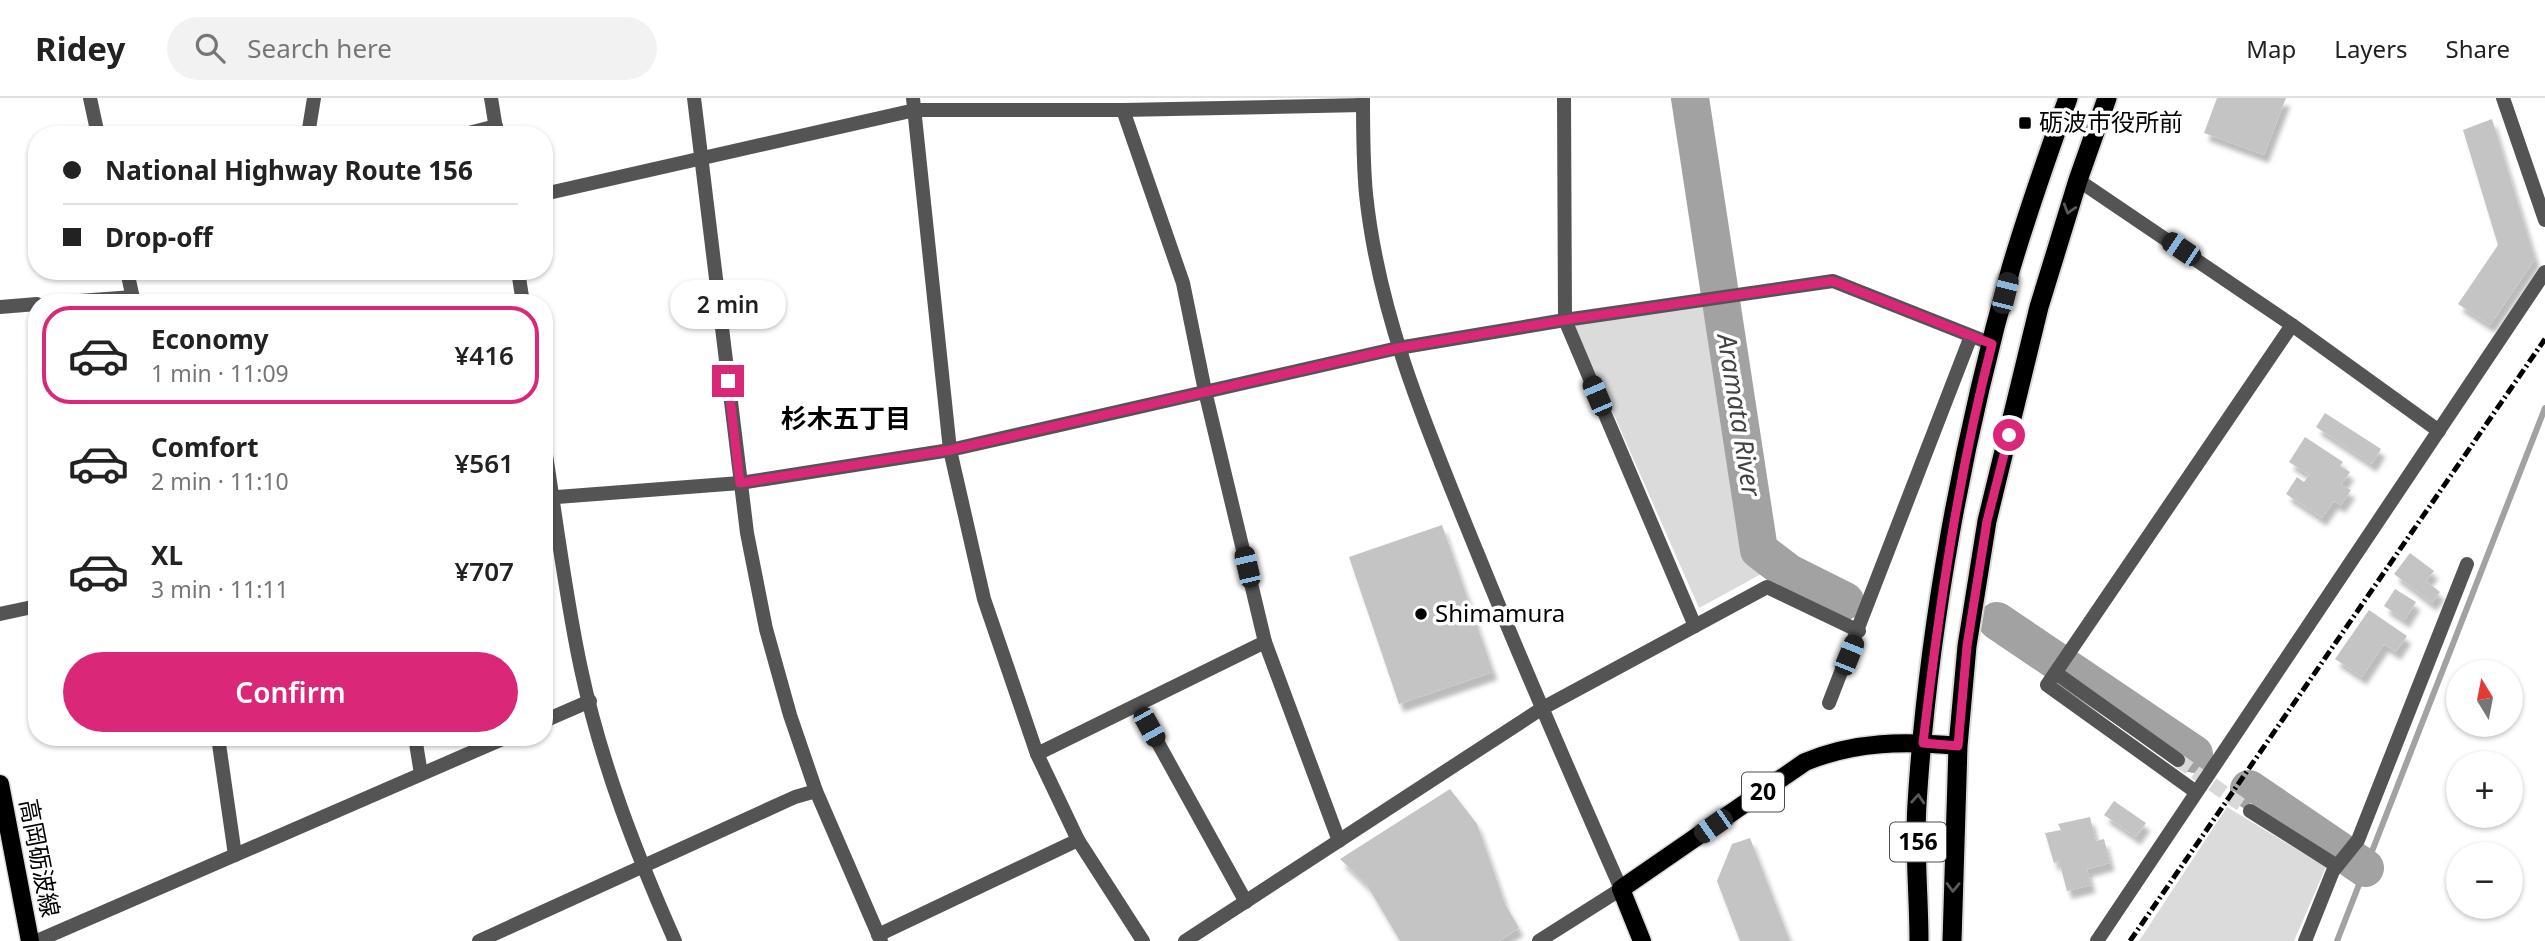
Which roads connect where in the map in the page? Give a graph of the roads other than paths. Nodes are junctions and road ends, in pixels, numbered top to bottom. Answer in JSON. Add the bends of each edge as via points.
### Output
{"nodes":[{"id":1,"x":90,"y":98,"type":"edge"},
{"id":2,"x":314,"y":98,"type":"edge"},
{"id":3,"x":492,"y":98,"type":"edge"},
{"id":4,"x":695,"y":98,"type":"edge"},
{"id":5,"x":1564,"y":98,"type":"edge"},
{"id":6,"x":2068,"y":98,"type":"edge"},
{"id":7,"x":2106,"y":98,"type":"edge"},
{"id":8,"x":2503,"y":98,"type":"edge"},
{"id":9,"x":1363,"y":102,"type":"edge"},
{"id":10,"x":914,"y":104,"type":"edge"},
{"id":11,"x":1124,"y":110,"type":"junction"},
{"id":12,"x":96,"y":126,"type":"edge"},
{"id":13,"x":309,"y":126,"type":"edge"},
{"id":14,"x":496,"y":126,"type":"edge"},
{"id":15,"x":701,"y":157,"type":"junction"},
{"id":16,"x":2078,"y":180,"type":"junction"},
{"id":17,"x":553,"y":192,"type":"edge"},
{"id":18,"x":2545,"y":220,"type":"edge"},
{"id":19,"x":2545,"y":272,"type":"edge"},
{"id":20,"x":28,"y":305,"type":"edge"},
{"id":21,"x":0,"y":307,"type":"edge"},
{"id":22,"x":1565,"y":320,"type":"junction"},
{"id":23,"x":2291,"y":325,"type":"junction"},
{"id":24,"x":1971,"y":336,"type":"junction"},
{"id":25,"x":1992,"y":344,"type":"junction"},
{"id":26,"x":1398,"y":348,"type":"junction"},
{"id":27,"x":1205,"y":391,"type":"junction"},
{"id":28,"x":2439,"y":431,"type":"junction"},
{"id":29,"x":950,"y":450,"type":"junction"},
{"id":30,"x":740,"y":483,"type":"junction"},
{"id":31,"x":553,"y":497,"type":"edge"},
{"id":32,"x":553,"y":523,"type":"edge"},
{"id":33,"x":2467,"y":564,"type":"dead end"},
{"id":34,"x":28,"y":608,"type":"edge"},
{"id":35,"x":0,"y":614,"type":"edge"},
{"id":36,"x":1695,"y":626,"type":"junction"},
{"id":37,"x":1858,"y":631,"type":"junction"},
{"id":38,"x":1265,"y":642,"type":"junction"},
{"id":39,"x":2056,"y":673,"type":"junction"},
{"id":40,"x":590,"y":701,"type":"junction"},
{"id":41,"x":1829,"y":703,"type":"dead end"},
{"id":42,"x":1137,"y":705,"type":"junction"},
{"id":43,"x":1541,"y":709,"type":"junction"},
{"id":44,"x":553,"y":717,"type":"edge"},
{"id":45,"x":1923,"y":743,"type":"junction"},
{"id":46,"x":219,"y":746,"type":"edge"},
{"id":47,"x":416,"y":746,"type":"edge"},
{"id":48,"x":487,"y":746,"type":"edge"},
{"id":49,"x":1958,"y":746,"type":"junction"},
{"id":50,"x":1037,"y":754,"type":"junction"},
{"id":51,"x":2178,"y":760,"type":"tunnel mouth"},
{"id":52,"x":421,"y":774,"type":"junction"},
{"id":53,"x":0,"y":784,"type":"edge"},
{"id":54,"x":816,"y":791,"type":"junction"},
{"id":55,"x":2196,"y":792,"type":"junction"},
{"id":56,"x":2250,"y":811,"type":"tunnel mouth"},
{"id":57,"x":1078,"y":840,"type":"junction"},
{"id":58,"x":1339,"y":841,"type":"junction"},
{"id":59,"x":236,"y":855,"type":"junction"},
{"id":60,"x":2337,"y":866,"type":"junction"},
{"id":61,"x":642,"y":867,"type":"junction"},
{"id":62,"x":1621,"y":890,"type":"junction"},
{"id":63,"x":1246,"y":902,"type":"junction"},
{"id":64,"x":880,"y":938,"type":"edge"},
{"id":65,"x":30,"y":941,"type":"edge"},
{"id":66,"x":37,"y":941,"type":"edge"},
{"id":67,"x":479,"y":941,"type":"edge"},
{"id":68,"x":675,"y":941,"type":"edge"},
{"id":69,"x":1143,"y":941,"type":"edge"},
{"id":70,"x":1185,"y":941,"type":"edge"},
{"id":71,"x":1539,"y":941,"type":"edge"},
{"id":72,"x":1642,"y":941,"type":"edge"},
{"id":73,"x":1919,"y":941,"type":"edge"},
{"id":74,"x":1952,"y":941,"type":"edge"},
{"id":75,"x":2097,"y":941,"type":"edge"},
{"id":76,"x":2305,"y":941,"type":"edge"}],
"edges":[{"from":1,"to":12,"type":"street"},
{"from":2,"to":13,"type":"street"},
{"from":3,"to":14,"type":"street"},
{"from":4,"to":15,"type":"street"},
{"from":5,"to":22,"type":"street"},
{"from":6,"to":25,"type":"highway","number":"156","via":[[2012,267]]},
{"from":7,"to":16,"type":"highway","number":"156"},
{"from":8,"to":18,"type":"street"},
{"from":9,"to":11,"type":"street"},
{"from":9,"to":26,"type":"street","via":[[1366,194]]},
{"from":10,"to":11,"type":"street"},
{"from":10,"to":15,"type":"street"},
{"from":10,"to":29,"type":"street"},
{"from":11,"to":27,"type":"street","via":[[1183,283]]},
{"from":15,"to":17,"type":"street"},
{"from":15,"to":30,"type":"street"},
{"from":16,"to":23,"type":"street"},
{"from":16,"to":49,"type":"highway","number":"156","one_way":true,"via":[[2039,307],[1987,521],[1967,646]]},
{"from":19,"to":28,"type":"street"},
{"from":20,"to":21,"type":"street"},
{"from":22,"to":24,"type":"street","via":[[1833,281]]},
{"from":22,"to":26,"type":"street"},
{"from":22,"to":36,"type":"street"},
{"from":23,"to":28,"type":"street"},
{"from":23,"to":39,"type":"street"},
{"from":24,"to":25,"type":"street"},
{"from":24,"to":37,"type":"street"},
{"from":25,"to":45,"type":"highway","number":"156","via":[[1972,421],[1952,532]]},
{"from":26,"to":27,"type":"street"},
{"from":26,"to":43,"type":"street"},
{"from":27,"to":29,"type":"street"},
{"from":27,"to":38,"type":"street"},
{"from":28,"to":55,"type":"street"},
{"from":29,"to":30,"type":"street"},
{"from":29,"to":50,"type":"street","via":[[984,598]]},
{"from":30,"to":31,"type":"street"},
{"from":30,"to":54,"type":"street","via":[[766,629]]},
{"from":32,"to":40,"type":"street"},
{"from":33,"to":60,"type":"street","via":[[2358,840]]},
{"from":34,"to":35,"type":"street"},
{"from":36,"to":37,"type":"street","via":[[1767,587]]},
{"from":36,"to":43,"type":"street"},
{"from":37,"to":41,"type":"street"},
{"from":38,"to":42,"type":"street"},
{"from":38,"to":58,"type":"street"},
{"from":39,"to":51,"type":"street"},
{"from":39,"to":55,"type":"street","via":[[2047,685]]},
{"from":40,"to":44,"type":"street"},
{"from":40,"to":61,"type":"street"},
{"from":42,"to":50,"type":"street"},
{"from":42,"to":63,"type":"street"},
{"from":43,"to":58,"type":"street"},
{"from":43,"to":62,"type":"street"},
{"from":45,"to":49,"type":"main road","number":"20"},
{"from":45,"to":62,"type":"main road","number":"20","via":[[1833,750],[1805,762]]},
{"from":73,"to":45,"type":"highway","number":"156","one_way":true,"via":[[1917,806]]},
{"from":46,"to":59,"type":"street"},
{"from":47,"to":52,"type":"street"},
{"from":48,"to":52,"type":"street"},
{"from":49,"to":74,"type":"highway","number":"156","one_way":true},
{"from":50,"to":57,"type":"street"},
{"from":52,"to":59,"type":"street"},
{"from":53,"to":65,"type":"main road","name":"高岡砺波線"},
{"from":54,"to":61,"type":"street"},
{"from":54,"to":64,"type":"street"},
{"from":55,"to":75,"type":"street"},
{"from":56,"to":60,"type":"street"},
{"from":57,"to":64,"type":"street"},
{"from":57,"to":69,"type":"street"},
{"from":58,"to":63,"type":"street"},
{"from":59,"to":66,"type":"street"},
{"from":60,"to":76,"type":"street"},
{"from":61,"to":67,"type":"street"},
{"from":61,"to":68,"type":"street"},
{"from":62,"to":71,"type":"street"},
{"from":62,"to":72,"type":"main road"},
{"from":63,"to":70,"type":"street"}]}
